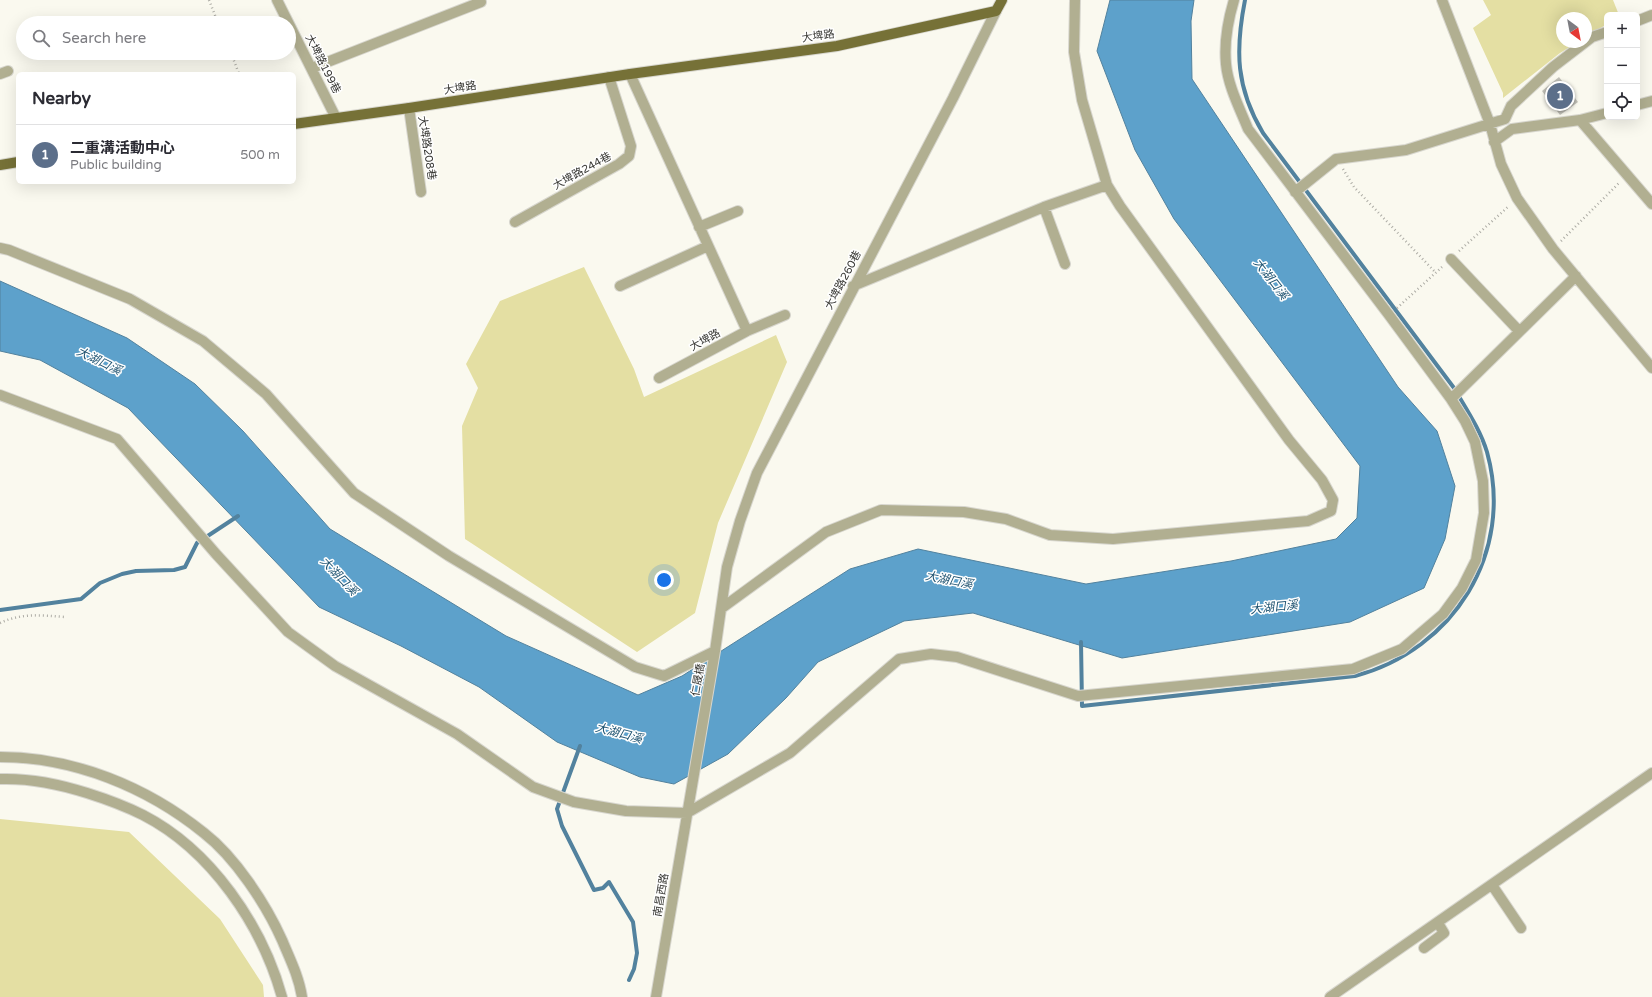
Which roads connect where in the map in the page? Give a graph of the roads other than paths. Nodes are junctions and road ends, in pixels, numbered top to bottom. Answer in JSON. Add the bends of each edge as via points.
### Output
{"nodes":[{"id":1,"x":277,"y":0,"type":"edge"},
{"id":2,"x":1002,"y":0,"type":"edge"},
{"id":3,"x":1075,"y":0,"type":"edge"},
{"id":4,"x":1234,"y":0,"type":"edge"},
{"id":5,"x":1442,"y":0,"type":"edge"},
{"id":6,"x":482,"y":2,"type":"dead end"},
{"id":7,"x":996,"y":11,"type":"junction"},
{"id":8,"x":1652,"y":15,"type":"edge"},
{"id":9,"x":285,"y":16,"type":"edge"},
{"id":10,"x":1640,"y":20,"type":"edge"},
{"id":11,"x":1604,"y":33,"type":"edge"},
{"id":12,"x":296,"y":37,"type":"edge"},
{"id":13,"x":312,"y":68,"type":"junction"},
{"id":14,"x":630,"y":74,"type":"junction"},
{"id":15,"x":609,"y":77,"type":"junction"},
{"id":16,"x":1652,"y":101,"type":"edge"},
{"id":17,"x":1640,"y":104,"type":"edge"},
{"id":18,"x":408,"y":108,"type":"junction"},
{"id":19,"x":1604,"y":114,"type":"edge"},
{"id":20,"x":336,"y":118,"type":"junction"},
{"id":21,"x":1505,"y":119,"type":"junction"},
{"id":22,"x":1580,"y":120,"type":"junction"},
{"id":23,"x":296,"y":124,"type":"edge"},
{"id":24,"x":1490,"y":124,"type":"junction"},
{"id":25,"x":1512,"y":129,"type":"junction"},
{"id":26,"x":1494,"y":142,"type":"junction"},
{"id":27,"x":16,"y":162,"type":"edge"},
{"id":28,"x":0,"y":165,"type":"edge"},
{"id":29,"x":1107,"y":185,"type":"junction"},
{"id":30,"x":421,"y":192,"type":"dead end"},
{"id":31,"x":1295,"y":192,"type":"junction"},
{"id":32,"x":1652,"y":204,"type":"edge"},
{"id":33,"x":1044,"y":207,"type":"junction"},
{"id":34,"x":738,"y":211,"type":"dead end"},
{"id":35,"x":516,"y":222,"type":"dead end"},
{"id":36,"x":699,"y":228,"type":"junction"},
{"id":37,"x":708,"y":246,"type":"junction"},
{"id":38,"x":0,"y":248,"type":"edge"},
{"id":39,"x":1451,"y":259,"type":"dead end"},
{"id":40,"x":1065,"y":264,"type":"dead end"},
{"id":41,"x":1576,"y":276,"type":"junction"},
{"id":42,"x":620,"y":286,"type":"dead end"},
{"id":43,"x":853,"y":286,"type":"junction"},
{"id":44,"x":785,"y":314,"type":"dead end"},
{"id":45,"x":746,"y":331,"type":"junction"},
{"id":46,"x":1519,"y":331,"type":"junction"},
{"id":47,"x":1652,"y":368,"type":"edge"},
{"id":48,"x":659,"y":378,"type":"dead end"},
{"id":49,"x":0,"y":395,"type":"edge"},
{"id":50,"x":1450,"y":399,"type":"junction"},
{"id":51,"x":728,"y":567,"type":"joint"},
{"id":52,"x":722,"y":608,"type":"junction"},
{"id":53,"x":715,"y":651,"type":"junction"},
{"id":54,"x":0,"y":757,"type":"edge"},
{"id":55,"x":1651,"y":774,"type":"edge"},
{"id":56,"x":0,"y":779,"type":"edge"},
{"id":57,"x":691,"y":797,"type":"joint"},
{"id":58,"x":687,"y":813,"type":"junction"},
{"id":59,"x":1492,"y":885,"type":"junction"},
{"id":60,"x":1438,"y":923,"type":"junction"},
{"id":61,"x":1522,"y":928,"type":"dead end"},
{"id":62,"x":1424,"y":948,"type":"dead end"},
{"id":63,"x":282,"y":997,"type":"edge"},
{"id":64,"x":302,"y":997,"type":"edge"},
{"id":65,"x":656,"y":997,"type":"edge"},
{"id":66,"x":1330,"y":997,"type":"edge"}],
"edges":[{"from":1,"to":9,"type":"street","name":"大埤路199巷"},
{"from":2,"to":7,"type":"main road"},
{"from":3,"to":29,"type":"street","via":[[1076,66],[1082,100]]},
{"from":4,"to":31,"type":"street","via":[[1228,19],[1226,64],[1236,97],[1248,129]]},
{"from":5,"to":24,"type":"street"},
{"from":6,"to":13,"type":"street"},
{"from":7,"to":14,"type":"main road","name":"大埤路","via":[[837,46]]},
{"from":7,"to":43,"type":"street","name":"大埤路260巷"},
{"from":8,"to":10,"type":"street"},
{"from":11,"to":21,"type":"street","via":[[1592,37],[1553,67],[1511,106]]},
{"from":12,"to":13,"type":"street","name":"大埤路199巷"},
{"from":13,"to":20,"type":"street","name":"大埤路199巷"},
{"from":14,"to":15,"type":"main road","name":"大埤路"},
{"from":14,"to":36,"type":"street"},
{"from":15,"to":18,"type":"main road","name":"大埤路"},
{"from":15,"to":35,"type":"street","name":"大埤路244巷","via":[[631,146],[629,156]]},
{"from":16,"to":17,"type":"street"},
{"from":18,"to":20,"type":"main road","name":"大埤路"},
{"from":18,"to":30,"type":"street","name":"大埤路208巷"},
{"from":19,"to":22,"type":"street"},
{"from":20,"to":23,"type":"main road","name":"大埤路"},
{"from":21,"to":24,"type":"street"},
{"from":21,"to":25,"type":"street"},
{"from":22,"to":25,"type":"street"},
{"from":22,"to":32,"type":"street"},
{"from":24,"to":26,"type":"street"},
{"from":24,"to":31,"type":"street","via":[[1406,150],[1336,159]]},
{"from":25,"to":26,"type":"street"},
{"from":26,"to":41,"type":"street","via":[[1517,198],[1553,249]]},
{"from":27,"to":28,"type":"main road"},
{"from":29,"to":33,"type":"street"},
{"from":29,"to":52,"type":"street","via":[[1280,428],[1322,480],[1333,500],[1331,511],[1308,521],[1113,539],[1050,535],[1006,519],[964,512],[881,510],[826,532]]},
{"from":31,"to":50,"type":"street","via":[[1390,315]]},
{"from":33,"to":40,"type":"street"},
{"from":33,"to":43,"type":"street"},
{"from":34,"to":36,"type":"street"},
{"from":36,"to":37,"type":"street"},
{"from":37,"to":42,"type":"street"},
{"from":37,"to":45,"type":"street"},
{"from":38,"to":53,"type":"street","via":[[130,299],[203,341],[266,394],[354,493],[449,556],[635,667],[664,676]]},
{"from":39,"to":46,"type":"street"},
{"from":41,"to":46,"type":"street"},
{"from":41,"to":47,"type":"street"},
{"from":43,"to":51,"type":"street","name":"大埤路260巷","via":[[757,473]]},
{"from":44,"to":45,"type":"street","name":"大埤路"},
{"from":45,"to":48,"type":"street","name":"大埤路"},
{"from":46,"to":50,"type":"street"},
{"from":49,"to":58,"type":"street","via":[[117,439],[216,554],[288,632],[335,666],[457,734],[533,787],[574,802],[626,811]]},
{"from":50,"to":58,"type":"street","via":[[1475,442],[1483,481],[1484,513],[1476,560],[1462,588],[1443,614],[1402,649],[1353,669],[1078,696],[957,657],[931,654],[899,659],[790,753]]},
{"from":51,"to":52,"type":"street","name":"仁晟橋"},
{"from":52,"to":53,"type":"street","name":"仁晟橋"},
{"from":53,"to":57,"type":"street","name":"仁晟橋"},
{"from":54,"to":64,"type":"street","via":[[52,761],[108,777],[142,792],[204,833],[237,867],[267,911],[294,966]]},
{"from":55,"to":59,"type":"street"},
{"from":56,"to":63,"type":"street","via":[[16,778],[63,786],[104,799],[145,816],[176,837],[214,871],[239,905],[270,960]]},
{"from":57,"to":58,"type":"street","name":"南昌西路"},
{"from":58,"to":65,"type":"street","name":"南昌西路"},
{"from":59,"to":60,"type":"street"},
{"from":59,"to":61,"type":"street"},
{"from":60,"to":62,"type":"street","via":[[1444,932]]},
{"from":60,"to":66,"type":"street"}]}
